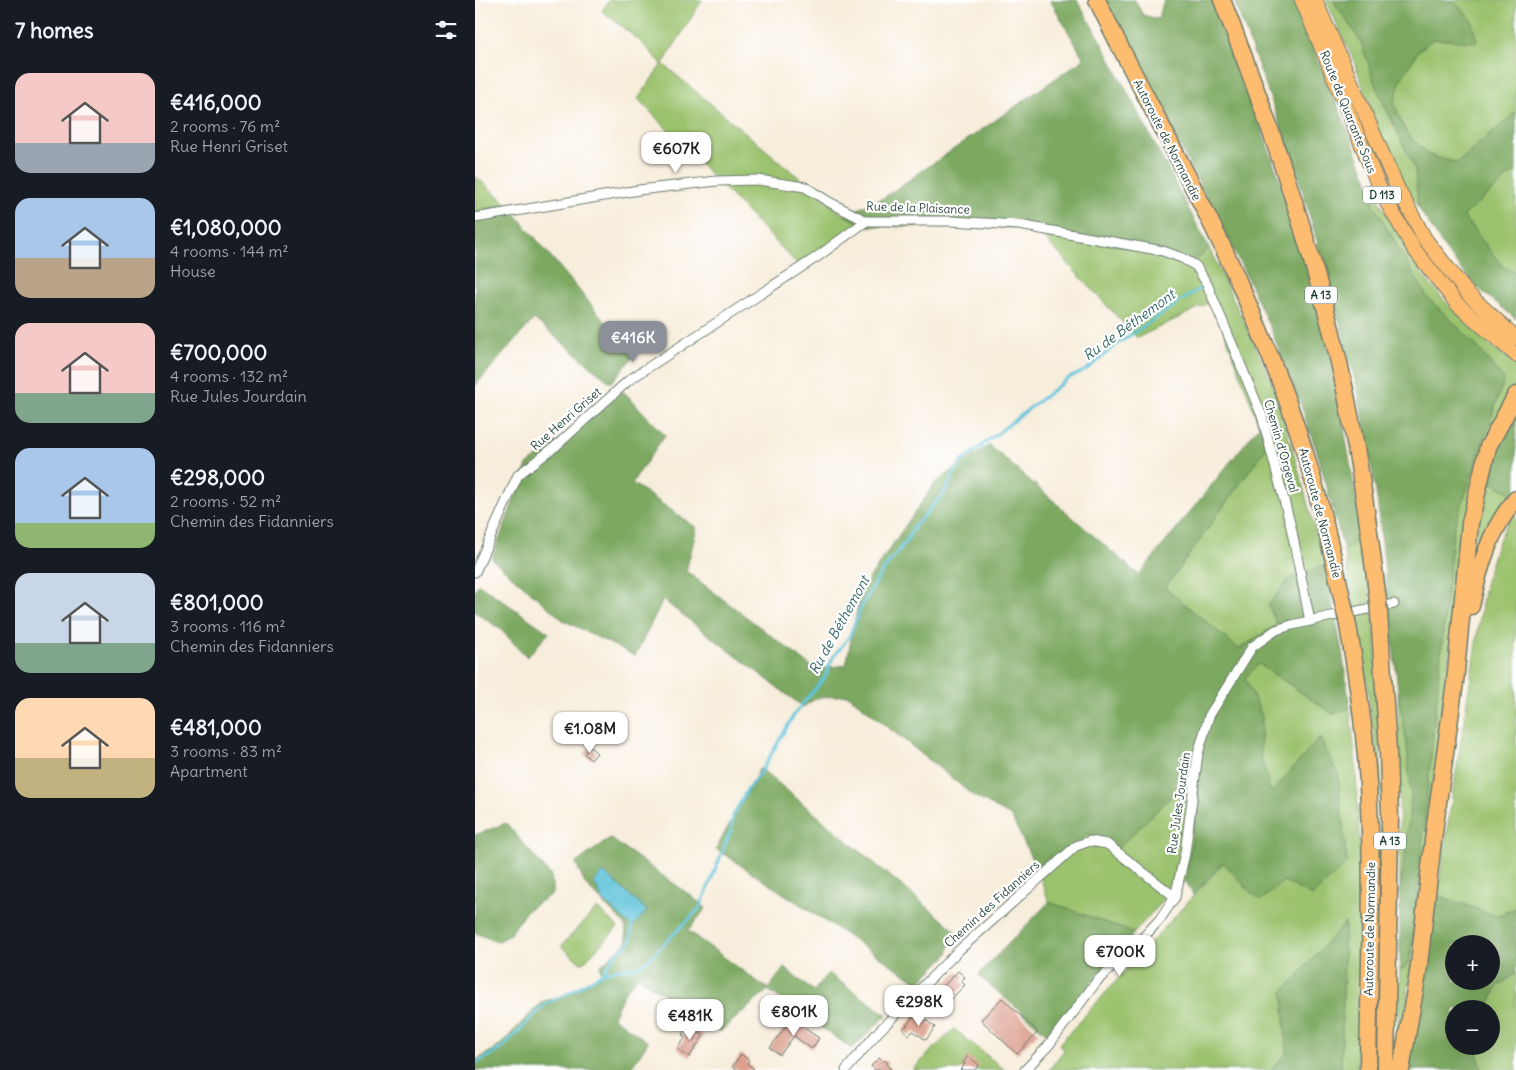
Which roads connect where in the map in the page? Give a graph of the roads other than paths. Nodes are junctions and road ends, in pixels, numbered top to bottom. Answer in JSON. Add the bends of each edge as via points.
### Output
{"nodes":[{"id":1,"x":1084,"y":0,"type":"edge"},
{"id":2,"x":1097,"y":0,"type":"edge"},
{"id":3,"x":1222,"y":0,"type":"edge"},
{"id":4,"x":1302,"y":0,"type":"edge"},
{"id":5,"x":1315,"y":0,"type":"edge"},
{"id":6,"x":1125,"y":59,"type":"junction"},
{"id":7,"x":475,"y":218,"type":"edge"},
{"id":8,"x":866,"y":221,"type":"junction"},
{"id":9,"x":1207,"y":284,"type":"joint"},
{"id":10,"x":1516,"y":338,"type":"edge"},
{"id":11,"x":1516,"y":355,"type":"edge"},
{"id":12,"x":1516,"y":395,"type":"edge"},
{"id":13,"x":1516,"y":499,"type":"edge"},
{"id":14,"x":475,"y":572,"type":"edge"},
{"id":15,"x":1394,"y":604,"type":"dead end"},
{"id":16,"x":1310,"y":621,"type":"junction"},
{"id":17,"x":1455,"y":682,"type":"junction"},
{"id":18,"x":1175,"y":897,"type":"junction"},
{"id":19,"x":846,"y":1070,"type":"edge"},
{"id":20,"x":1025,"y":1070,"type":"edge"},
{"id":21,"x":1368,"y":1070,"type":"edge"},
{"id":22,"x":1386,"y":1070,"type":"edge"},
{"id":23,"x":1401,"y":1070,"type":"edge"}],
"edges":[{"from":1,"to":6,"type":"highway"},
{"from":2,"to":6,"type":"highway","name":"Autoroute de Normandie","number":"A 13"},
{"from":3,"to":22,"type":"highway","name":"Autoroute de Normandie","number":"A 13","via":[[1290,187],[1332,335],[1361,480],[1378,607],[1386,712],[1389,810]]},
{"from":4,"to":11,"type":"main road","name":"Route de Quarante Sous","number":"D 113","via":[[1382,194],[1410,241],[1457,304]]},
{"from":5,"to":10,"type":"main road","name":"Route de Quarante Sous","number":"D 113","via":[[1397,187],[1425,239],[1467,294]]},
{"from":6,"to":21,"type":"highway","name":"Autoroute de Normandie","number":"A 13","via":[[1231,265],[1273,363],[1319,502],[1346,614],[1359,698],[1369,803]]},
{"from":7,"to":8,"type":"street","name":"Rue de la Plaisance","via":[[639,190],[758,180],[805,187]]},
{"from":8,"to":9,"type":"street","name":"Rue de la Plaisance","via":[[1019,225],[1163,251],[1196,266]]},
{"from":8,"to":14,"type":"street","name":"Rue Henri Griset","via":[[817,257],[629,380],[518,475]]},
{"from":9,"to":16,"type":"street","name":"Chemin d'Orgeval","via":[[1261,416],[1291,528]]},
{"from":12,"to":17,"type":"highway","via":[[1488,447],[1470,523]]},
{"from":13,"to":17,"type":"highway","via":[[1489,540]]},
{"from":15,"to":16,"type":"street","name":"Rue Jules Jourdain"},
{"from":16,"to":18,"type":"street","name":"Rue Jules Jourdain","via":[[1275,630],[1252,647],[1209,716],[1198,754],[1185,853]]},
{"from":17,"to":23,"type":"highway","via":[[1418,974]]},
{"from":18,"to":19,"type":"street","name":"Chemin des Fidanniers","via":[[1107,844],[1090,841],[1076,846],[958,951],[878,1032]]},
{"from":18,"to":20,"type":"street","name":"Rue Jules Jourdain","via":[[1139,942],[1097,981],[1048,1046]]}]}
